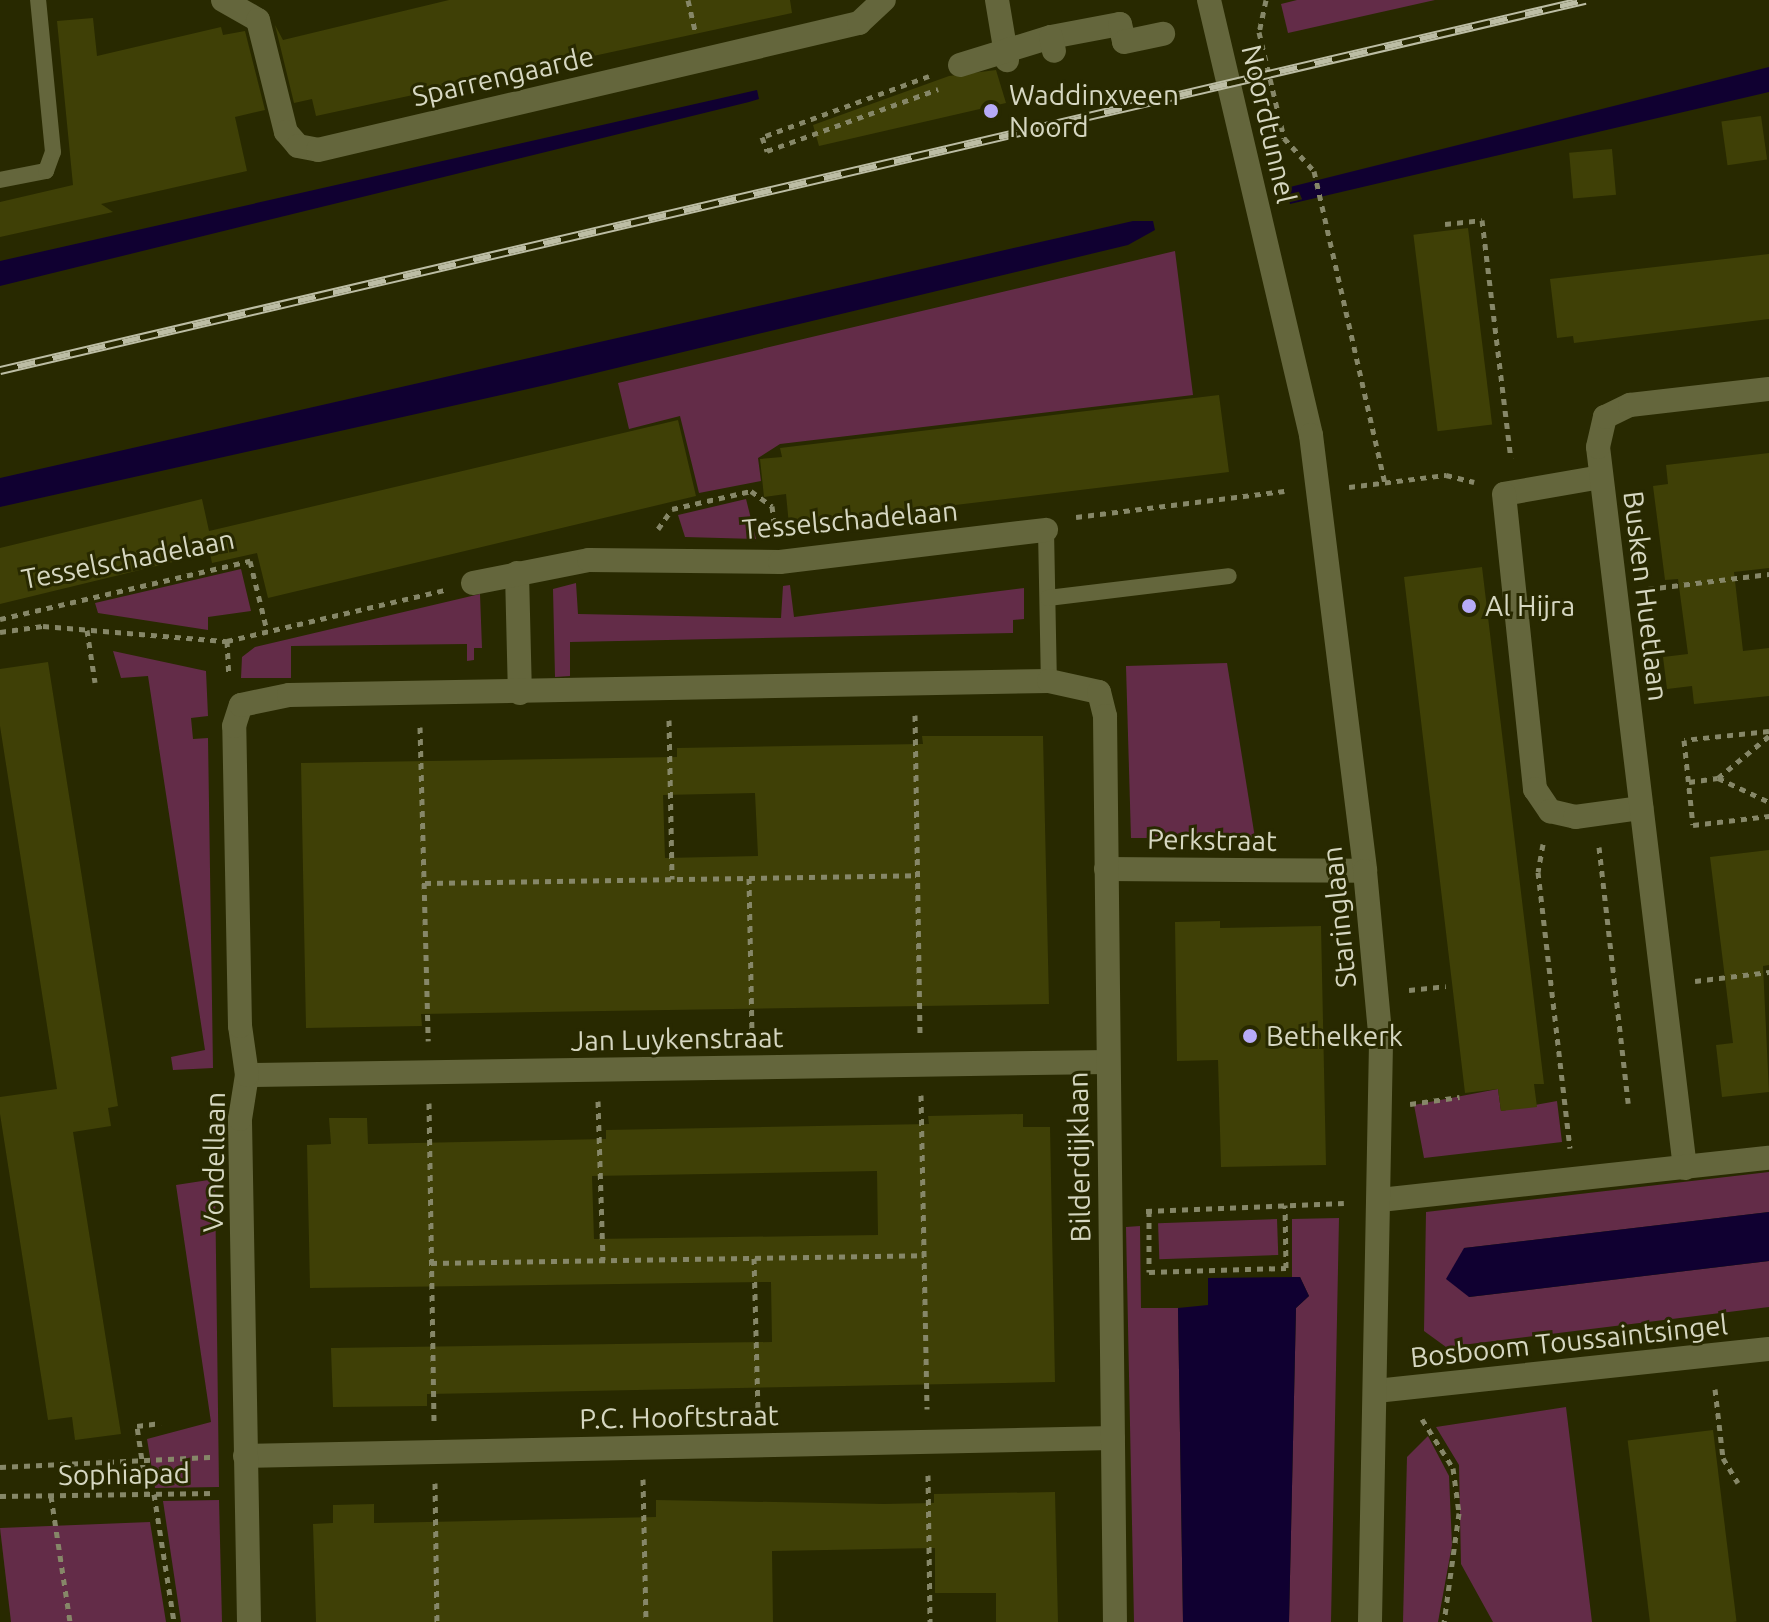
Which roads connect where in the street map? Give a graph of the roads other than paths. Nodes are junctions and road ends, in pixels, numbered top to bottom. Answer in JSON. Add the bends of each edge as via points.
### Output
{"nodes":[{"id":1,"x":38,"y":0,"type":"edge"},
{"id":2,"x":223,"y":0,"type":"edge"},
{"id":3,"x":884,"y":0,"type":"edge"},
{"id":4,"x":997,"y":0,"type":"edge"},
{"id":5,"x":1209,"y":0,"type":"edge"},
{"id":6,"x":1117,"y":12,"type":"edge"},
{"id":7,"x":1163,"y":34,"type":"dead end"},
{"id":8,"x":1007,"y":54,"type":"junction"},
{"id":9,"x":956,"y":74,"type":"road end"},
{"id":10,"x":0,"y":180,"type":"edge"},
{"id":11,"x":1271,"y":262,"type":"joint"},
{"id":12,"x":1769,"y":389,"type":"edge"},
{"id":13,"x":1601,"y":477,"type":"junction"},
{"id":14,"x":1046,"y":530,"type":"joint"},
{"id":15,"x":517,"y":573,"type":"junction"},
{"id":16,"x":1229,"y":576,"type":"dead end"},
{"id":17,"x":473,"y":583,"type":"road end"},
{"id":18,"x":1048,"y":598,"type":"junction"},
{"id":19,"x":1049,"y":681,"type":"junction"},
{"id":20,"x":520,"y":693,"type":"junction"},
{"id":21,"x":1641,"y":808,"type":"junction"},
{"id":22,"x":1106,"y":869,"type":"junction"},
{"id":23,"x":1365,"y":871,"type":"junction"},
{"id":24,"x":1108,"y":1062,"type":"junction"},
{"id":25,"x":247,"y":1075,"type":"junction"},
{"id":26,"x":1769,"y":1158,"type":"edge"},
{"id":27,"x":1685,"y":1168,"type":"junction"},
{"id":28,"x":1380,"y":1200,"type":"junction"},
{"id":29,"x":1769,"y":1349,"type":"edge"},
{"id":30,"x":1376,"y":1391,"type":"junction"},
{"id":31,"x":1113,"y":1438,"type":"junction"},
{"id":32,"x":245,"y":1456,"type":"junction"},
{"id":33,"x":249,"y":1622,"type":"edge"},
{"id":34,"x":1115,"y":1622,"type":"edge"},
{"id":35,"x":1370,"y":1622,"type":"edge"}],
"edges":[{"from":1,"to":10,"type":"lane","via":[[53,152],[46,171]]},
{"from":2,"to":3,"type":"street","name":"Sparrengaarde","via":[[258,20],[286,132],[298,146],[318,150],[859,23]]},
{"from":4,"to":8,"type":"street"},
{"from":5,"to":11,"type":"street","name":"Noordtunnel"},
{"from":6,"to":7,"type":"street","via":[[1124,42]]},
{"from":6,"to":8,"type":"street","via":[[1053,44]]},
{"from":8,"to":9,"type":"street"},
{"from":11,"to":23,"type":"street","name":"Staringlaan","via":[[1319,487]]},
{"from":12,"to":13,"type":"street","via":[[1630,405],[1605,417]]},
{"from":13,"to":21,"type":"street","name":"Busken Huetlaan"},
{"from":13,"to":21,"type":"street","name":"Busken Huetlaan","via":[[1510,491],[1535,789],[1550,811],[1595,814]]},
{"from":14,"to":15,"type":"street","name":"Tesselschadelaan","via":[[780,562],[635,560]]},
{"from":14,"to":18,"type":"lane"},
{"from":15,"to":17,"type":"street","name":"Tesselschadelaan"},
{"from":15,"to":20,"type":"street"},
{"from":16,"to":18,"type":"lane"},
{"from":18,"to":19,"type":"lane"},
{"from":19,"to":20,"type":"street"},
{"from":19,"to":22,"type":"street","name":"Bilderdijklaan","via":[[1099,692]]},
{"from":20,"to":25,"type":"street","name":"Vondellaan","via":[[259,697],[241,705],[234,726]]},
{"from":21,"to":27,"type":"street","name":"Busken Huetlaan"},
{"from":22,"to":23,"type":"street","name":"Perkstraat"},
{"from":22,"to":24,"type":"street","name":"Bilderdijklaan"},
{"from":23,"to":28,"type":"street","name":"Staringlaan","via":[[1381,1043]]},
{"from":24,"to":25,"type":"street","name":"Jan Luykenstraat"},
{"from":24,"to":31,"type":"street","name":"Bilderdijklaan"},
{"from":25,"to":32,"type":"street","name":"Vondellaan","via":[[240,1119]]},
{"from":26,"to":27,"type":"street"},
{"from":27,"to":28,"type":"street"},
{"from":28,"to":30,"type":"street","name":"Staringlaan"},
{"from":29,"to":30,"type":"street","name":"Bosboom Toussaintsingel"},
{"from":30,"to":35,"type":"street","name":"Staringlaan"},
{"from":31,"to":32,"type":"street","name":"P.C. Hooftstraat"},
{"from":31,"to":34,"type":"street","name":"Bilderdijklaan"},
{"from":32,"to":33,"type":"street","name":"Vondellaan"}]}
